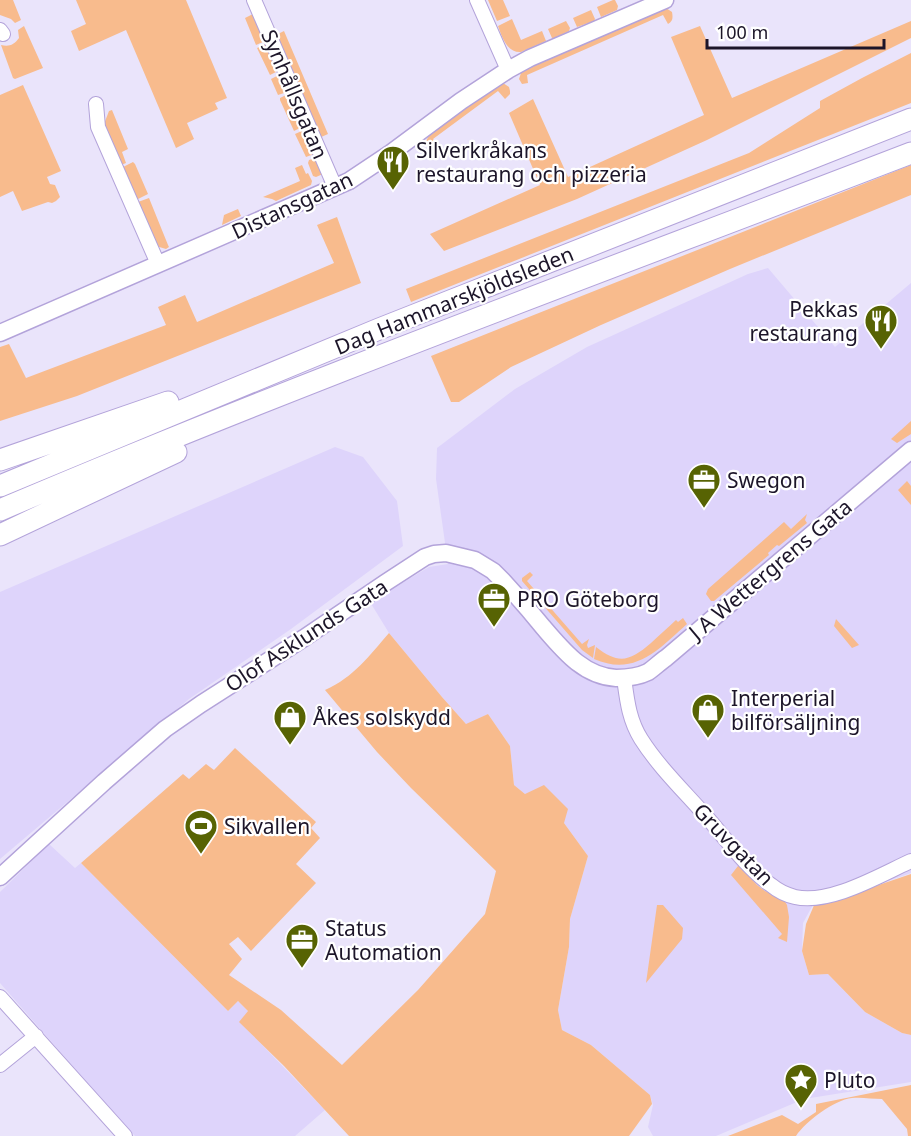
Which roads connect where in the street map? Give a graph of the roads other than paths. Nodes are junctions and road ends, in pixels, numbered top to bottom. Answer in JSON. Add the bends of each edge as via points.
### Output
{"nodes":[{"id":1,"x":254,"y":0,"type":"edge"},
{"id":2,"x":477,"y":0,"type":"edge"},
{"id":3,"x":666,"y":0,"type":"edge"},
{"id":4,"x":508,"y":70,"type":"junction"},
{"id":5,"x":96,"y":104,"type":"dead end"},
{"id":6,"x":911,"y":119,"type":"edge"},
{"id":7,"x":911,"y":153,"type":"edge"},
{"id":8,"x":335,"y":188,"type":"junction"},
{"id":9,"x":158,"y":264,"type":"junction"},
{"id":10,"x":379,"y":329,"type":"junction"},
{"id":11,"x":0,"y":333,"type":"edge"},
{"id":12,"x":400,"y":348,"type":"junction"},
{"id":13,"x":911,"y":450,"type":"edge"},
{"id":14,"x":0,"y":460,"type":"edge"},
{"id":15,"x":0,"y":486,"type":"edge"},
{"id":16,"x":0,"y":510,"type":"edge"},
{"id":17,"x":0,"y":535,"type":"edge"},
{"id":18,"x":624,"y":678,"type":"junction"},
{"id":19,"x":911,"y":861,"type":"edge"},
{"id":20,"x":0,"y":877,"type":"edge"},
{"id":21,"x":0,"y":997,"type":"edge"},
{"id":22,"x":36,"y":1036,"type":"junction"},
{"id":23,"x":0,"y":1065,"type":"edge"},
{"id":24,"x":125,"y":1136,"type":"edge"}],
"edges":[{"from":1,"to":8,"type":"street","name":"Synhållsgatan"},
{"from":2,"to":4,"type":"street"},
{"from":3,"to":4,"type":"street","name":"Distansgatan"},
{"from":4,"to":8,"type":"street","name":"Distansgatan"},
{"from":5,"to":9,"type":"street","via":[[98,127]]},
{"from":6,"to":10,"type":"main road","name":"Dag Hammarskjöldsleden"},
{"from":7,"to":12,"type":"main road","name":"Dag Hammarskjöldsleden"},
{"from":8,"to":9,"type":"street","name":"Distansgatan"},
{"from":9,"to":11,"type":"street","name":"Distansgatan"},
{"from":10,"to":14,"type":"main road"},
{"from":10,"to":15,"type":"main road","name":"Dag Hammarskjöldsleden"},
{"from":12,"to":16,"type":"main road","name":"Dag Hammarskjöldsleden"},
{"from":12,"to":17,"type":"main road"},
{"from":13,"to":18,"type":"street","name":"J A Wettergrens Gata","via":[[666,658],[648,671]]},
{"from":18,"to":19,"type":"street","name":"Gruvgatan","via":[[629,715],[640,738],[770,885],[796,897],[814,898],[848,890]]},
{"from":18,"to":20,"type":"street","name":"Olof Asklunds Gata","via":[[606,677],[582,667],[563,651],[493,571],[476,560],[434,554],[165,729]]},
{"from":21,"to":22,"type":"street"},
{"from":22,"to":23,"type":"street"},
{"from":22,"to":24,"type":"street"}]}
